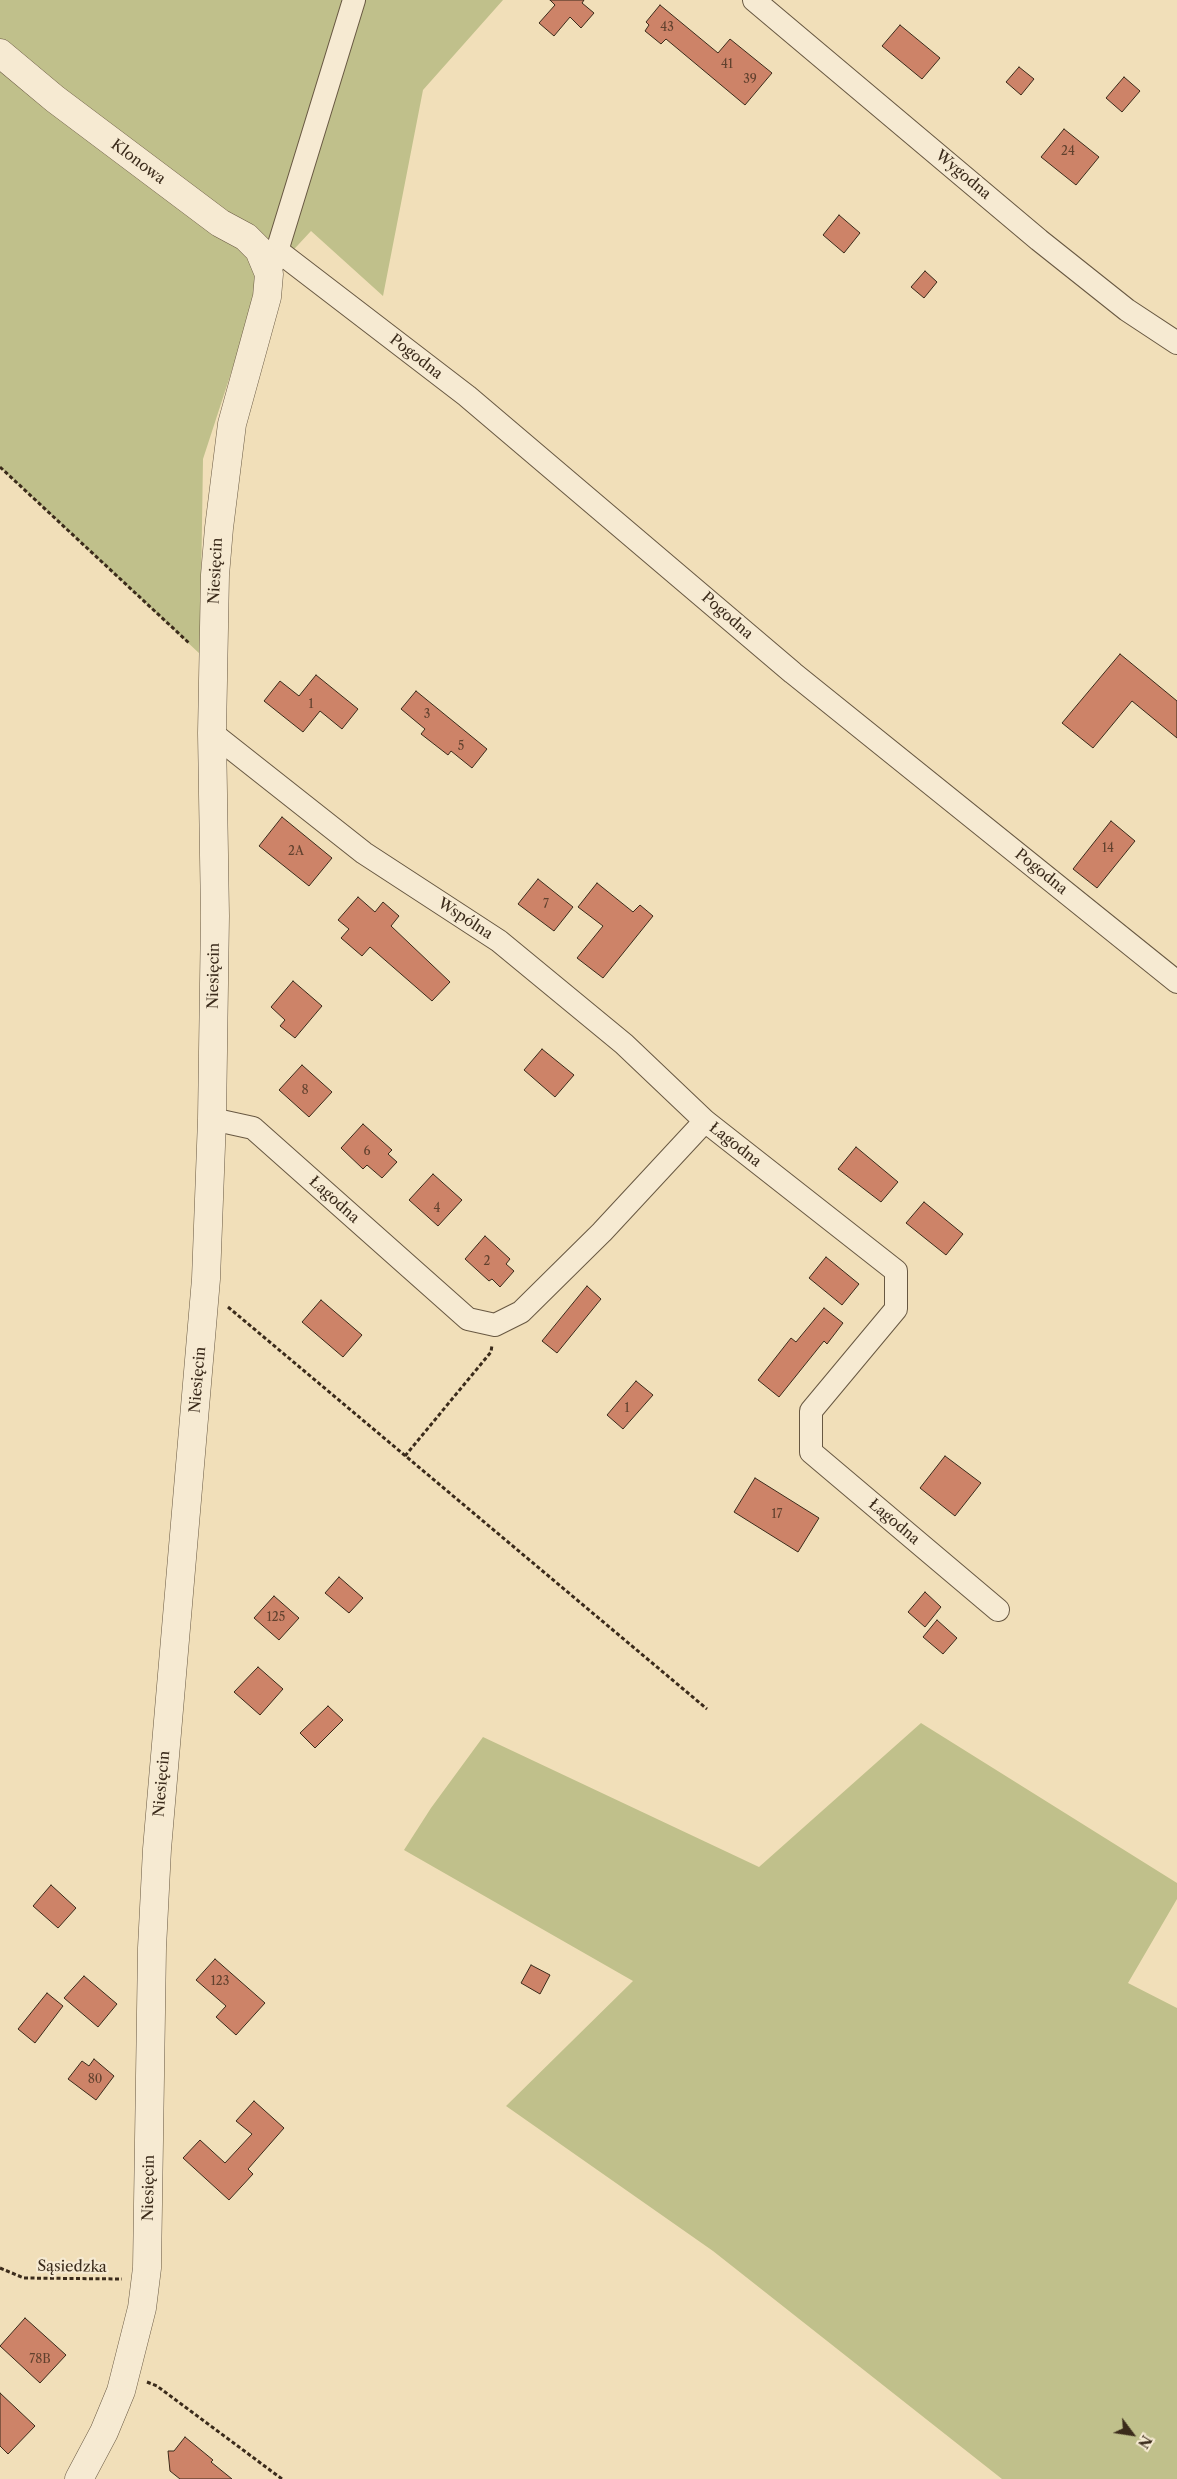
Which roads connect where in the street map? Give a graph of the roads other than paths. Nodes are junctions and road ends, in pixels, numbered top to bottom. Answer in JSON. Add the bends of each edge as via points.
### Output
{"nodes":[{"id":1,"x":354,"y":0,"type":"edge"},
{"id":2,"x":754,"y":0,"type":"edge"},
{"id":3,"x":0,"y":53,"type":"edge"},
{"id":4,"x":274,"y":262,"type":"junction"},
{"id":5,"x":1177,"y":343,"type":"edge"},
{"id":6,"x":212,"y":733,"type":"junction"},
{"id":7,"x":1177,"y":982,"type":"edge"},
{"id":8,"x":212,"y":1119,"type":"junction"},
{"id":9,"x":705,"y":1121,"type":"junction"},
{"id":10,"x":998,"y":1610,"type":"dead end"},
{"id":11,"x":79,"y":2479,"type":"edge"}],
"edges":[{"from":1,"to":4,"type":"street"},
{"from":2,"to":5,"type":"street","name":"Wygodna","via":[[1039,240],[1127,310]]},
{"from":3,"to":4,"type":"street","name":"Klonowa","via":[[204,211],[246,237]]},
{"from":4,"to":6,"type":"street","name":"Niesięcin","via":[[238,399],[228,451],[219,528]]},
{"from":4,"to":7,"type":"street","name":"Pogodna","via":[[467,396],[793,673]]},
{"from":6,"to":8,"type":"street","name":"Niesięcin","via":[[215,872]]},
{"from":6,"to":9,"type":"street","name":"Wspólna","via":[[364,853],[499,941],[624,1044]]},
{"from":8,"to":9,"type":"street","name":"Łagodna","via":[[253,1128],[468,1319],[495,1325],[521,1312],[602,1232]]},
{"from":8,"to":11,"type":"street","name":"Niesięcin","via":[[205,1297],[157,1849],[146,2280],[121,2391]]},
{"from":9,"to":10,"type":"street","name":"Łagodna","via":[[896,1271],[896,1309],[810,1412],[811,1452]]}]}
